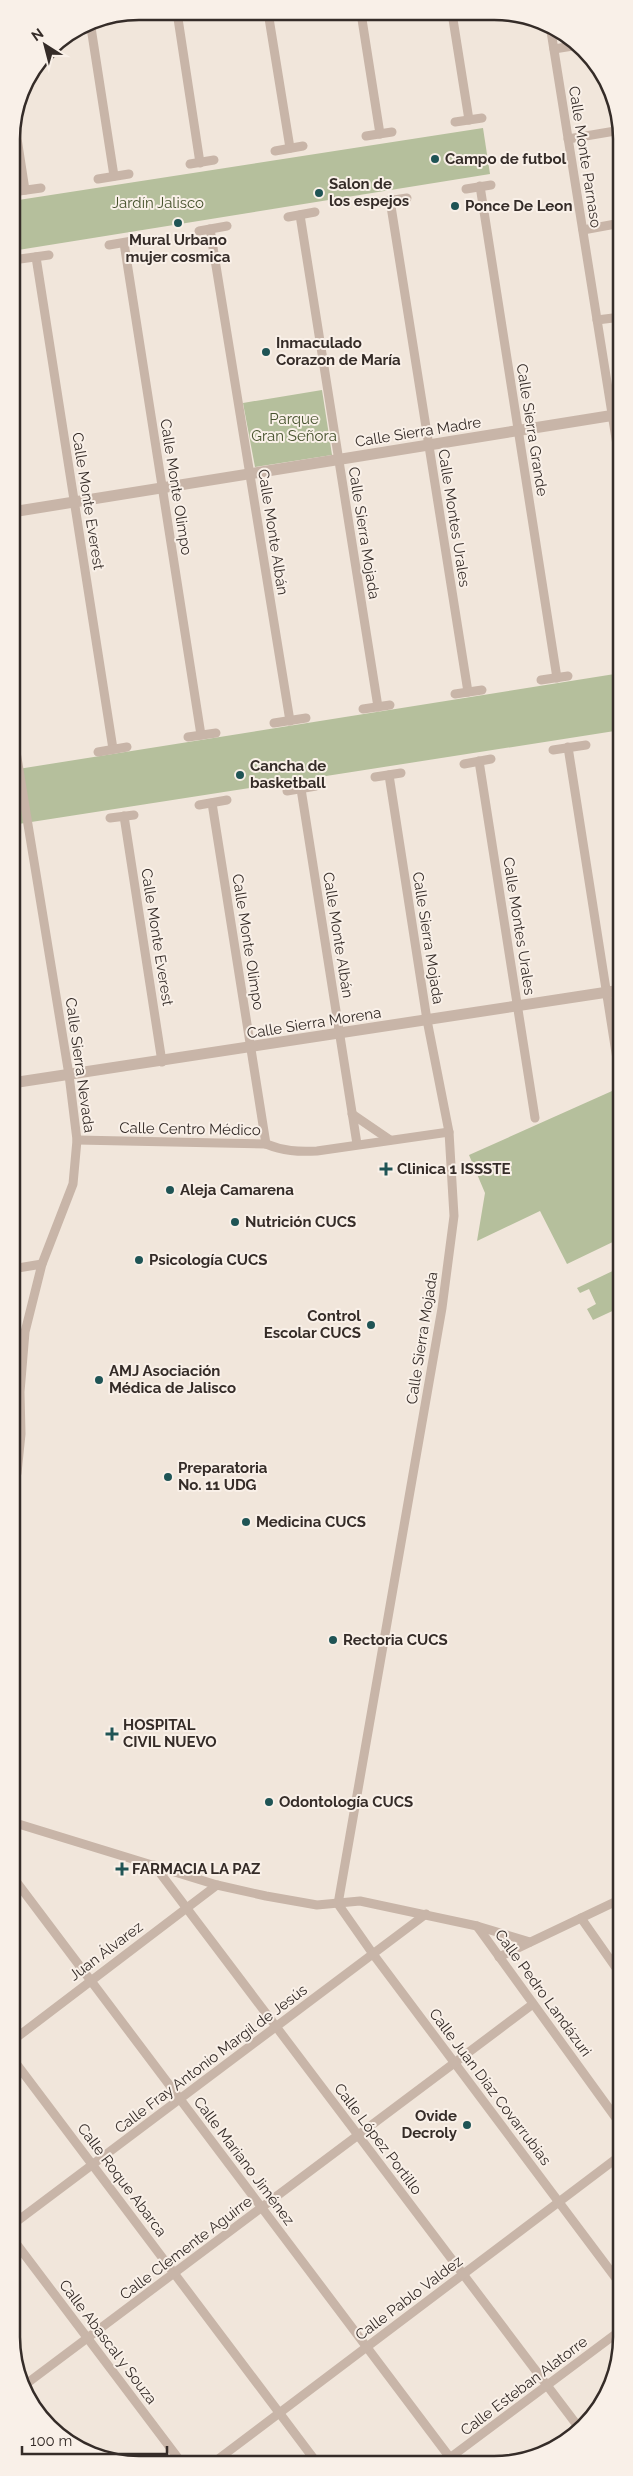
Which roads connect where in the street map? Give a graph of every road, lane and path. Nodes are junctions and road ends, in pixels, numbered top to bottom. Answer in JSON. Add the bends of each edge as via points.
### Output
{"nodes":[{"id":1,"x":178,"y":20,"type":"edge"},
{"id":2,"x":269,"y":20,"type":"edge"},
{"id":3,"x":362,"y":20,"type":"edge"},
{"id":4,"x":453,"y":20,"type":"edge"},
{"id":5,"x":91,"y":30,"type":"edge"},
{"id":6,"x":552,"y":35,"type":"edge"},
{"id":7,"x":569,"y":47,"type":"edge"},
{"id":8,"x":554,"y":49,"type":"junction"},
{"id":9,"x":482,"y":118,"type":"dead end"},
{"id":10,"x":469,"y":120,"type":"junction"},
{"id":11,"x":455,"y":122,"type":"dead end"},
{"id":12,"x":613,"y":131,"type":"edge"},
{"id":13,"x":392,"y":132,"type":"dead end"},
{"id":14,"x":380,"y":134,"type":"junction"},
{"id":15,"x":366,"y":136,"type":"dead end"},
{"id":16,"x":568,"y":139,"type":"junction"},
{"id":17,"x":303,"y":146,"type":"dead end"},
{"id":18,"x":290,"y":148,"type":"junction"},
{"id":19,"x":275,"y":151,"type":"dead end"},
{"id":20,"x":20,"y":158,"type":"edge"},
{"id":21,"x":214,"y":160,"type":"dead end"},
{"id":22,"x":200,"y":163,"type":"junction"},
{"id":23,"x":190,"y":164,"type":"dead end"},
{"id":24,"x":129,"y":174,"type":"dead end"},
{"id":25,"x":114,"y":176,"type":"junction"},
{"id":26,"x":98,"y":179,"type":"dead end"},
{"id":27,"x":491,"y":184,"type":"dead end"},
{"id":28,"x":480,"y":186,"type":"junction"},
{"id":29,"x":41,"y":188,"type":"dead end"},
{"id":30,"x":466,"y":188,"type":"dead end"},
{"id":31,"x":25,"y":190,"type":"junction"},
{"id":32,"x":20,"y":191,"type":"edge"},
{"id":33,"x":407,"y":198,"type":"dead end"},
{"id":34,"x":390,"y":200,"type":"junction"},
{"id":35,"x":374,"y":203,"type":"dead end"},
{"id":36,"x":315,"y":212,"type":"dead end"},
{"id":37,"x":300,"y":215,"type":"junction"},
{"id":38,"x":288,"y":217,"type":"dead end"},
{"id":39,"x":613,"y":225,"type":"edge"},
{"id":40,"x":228,"y":226,"type":"dead end"},
{"id":41,"x":210,"y":229,"type":"junction"},
{"id":42,"x":582,"y":230,"type":"junction"},
{"id":43,"x":199,"y":231,"type":"dead end"},
{"id":44,"x":138,"y":240,"type":"dead end"},
{"id":45,"x":124,"y":243,"type":"junction"},
{"id":46,"x":109,"y":245,"type":"dead end"},
{"id":47,"x":49,"y":254,"type":"dead end"},
{"id":48,"x":36,"y":257,"type":"junction"},
{"id":49,"x":20,"y":259,"type":"dead end"},
{"id":50,"x":613,"y":318,"type":"edge"},
{"id":51,"x":597,"y":320,"type":"junction"},
{"id":52,"x":613,"y":400,"type":"edge"},
{"id":53,"x":613,"y":415,"type":"edge"},
{"id":54,"x":518,"y":431,"type":"junction"},
{"id":55,"x":429,"y":445,"type":"junction"},
{"id":56,"x":339,"y":460,"type":"junction"},
{"id":57,"x":250,"y":474,"type":"junction"},
{"id":58,"x":163,"y":488,"type":"junction"},
{"id":59,"x":74,"y":502,"type":"junction"},
{"id":60,"x":20,"y":511,"type":"edge"},
{"id":61,"x":568,"y":676,"type":"dead end"},
{"id":62,"x":557,"y":678,"type":"junction"},
{"id":63,"x":541,"y":680,"type":"dead end"},
{"id":64,"x":482,"y":690,"type":"dead end"},
{"id":65,"x":468,"y":692,"type":"junction"},
{"id":66,"x":455,"y":694,"type":"dead end"},
{"id":67,"x":390,"y":704,"type":"dead end"},
{"id":68,"x":378,"y":707,"type":"junction"},
{"id":69,"x":363,"y":709,"type":"dead end"},
{"id":70,"x":306,"y":718,"type":"dead end"},
{"id":71,"x":290,"y":721,"type":"junction"},
{"id":72,"x":274,"y":723,"type":"dead end"},
{"id":73,"x":216,"y":733,"type":"dead end"},
{"id":74,"x":202,"y":735,"type":"junction"},
{"id":75,"x":188,"y":737,"type":"dead end"},
{"id":76,"x":586,"y":745,"type":"dead end"},
{"id":77,"x":127,"y":747,"type":"dead end"},
{"id":78,"x":568,"y":747,"type":"junction"},
{"id":79,"x":113,"y":749,"type":"junction"},
{"id":80,"x":553,"y":750,"type":"dead end"},
{"id":81,"x":98,"y":752,"type":"dead end"},
{"id":82,"x":491,"y":759,"type":"dead end"},
{"id":83,"x":479,"y":761,"type":"junction"},
{"id":84,"x":464,"y":764,"type":"dead end"},
{"id":85,"x":401,"y":773,"type":"dead end"},
{"id":86,"x":20,"y":775,"type":"edge"},
{"id":87,"x":389,"y":775,"type":"junction"},
{"id":88,"x":375,"y":777,"type":"dead end"},
{"id":89,"x":316,"y":786,"type":"dead end"},
{"id":90,"x":301,"y":789,"type":"junction"},
{"id":91,"x":287,"y":791,"type":"dead end"},
{"id":92,"x":227,"y":800,"type":"dead end"},
{"id":93,"x":212,"y":802,"type":"junction"},
{"id":94,"x":199,"y":805,"type":"dead end"},
{"id":95,"x":134,"y":814,"type":"dead end"},
{"id":96,"x":124,"y":816,"type":"junction"},
{"id":97,"x":110,"y":818,"type":"dead end"},
{"id":98,"x":613,"y":991,"type":"edge"},
{"id":99,"x":607,"y":992,"type":"junction"},
{"id":100,"x":517,"y":1006,"type":"junction"},
{"id":101,"x":427,"y":1020,"type":"junction"},
{"id":102,"x":613,"y":1032,"type":"edge"},
{"id":103,"x":340,"y":1034,"type":"junction"},
{"id":104,"x":250,"y":1048,"type":"junction"},
{"id":105,"x":162,"y":1062,"type":"junction"},
{"id":106,"x":70,"y":1075,"type":"junction"},
{"id":107,"x":20,"y":1082,"type":"edge"},
{"id":108,"x":352,"y":1114,"type":"junction"},
{"id":109,"x":535,"y":1118,"type":"dead end"},
{"id":110,"x":449,"y":1132,"type":"junction"},
{"id":111,"x":77,"y":1140,"type":"junction"},
{"id":112,"x":390,"y":1140,"type":"junction"},
{"id":113,"x":266,"y":1144,"type":"junction"},
{"id":114,"x":357,"y":1144,"type":"junction"},
{"id":115,"x":42,"y":1264,"type":"junction"},
{"id":116,"x":20,"y":1268,"type":"edge"},
{"id":117,"x":20,"y":1392,"type":"edge"},
{"id":118,"x":20,"y":1392,"type":"edge"},
{"id":119,"x":20,"y":1440,"type":"edge"},
{"id":120,"x":20,"y":1824,"type":"edge"},
{"id":121,"x":154,"y":1865,"type":"junction"},
{"id":122,"x":217,"y":1885,"type":"junction"},
{"id":123,"x":20,"y":1887,"type":"edge"},
{"id":124,"x":613,"y":1903,"type":"edge"},
{"id":125,"x":338,"y":1904,"type":"junction"},
{"id":126,"x":186,"y":1908,"type":"junction"},
{"id":127,"x":426,"y":1914,"type":"junction"},
{"id":128,"x":581,"y":1918,"type":"junction"},
{"id":129,"x":477,"y":1926,"type":"junction"},
{"id":130,"x":530,"y":1942,"type":"junction"},
{"id":131,"x":373,"y":1954,"type":"junction"},
{"id":132,"x":498,"y":1956,"type":"junction"},
{"id":133,"x":613,"y":1964,"type":"edge"},
{"id":134,"x":90,"y":1980,"type":"junction"},
{"id":135,"x":533,"y":2004,"type":"junction"},
{"id":136,"x":276,"y":2027,"type":"junction"},
{"id":137,"x":20,"y":2035,"type":"edge"},
{"id":138,"x":455,"y":2063,"type":"junction"},
{"id":139,"x":20,"y":2069,"type":"edge"},
{"id":140,"x":180,"y":2099,"type":"junction"},
{"id":141,"x":613,"y":2114,"type":"edge"},
{"id":142,"x":358,"y":2135,"type":"junction"},
{"id":143,"x":613,"y":2161,"type":"edge"},
{"id":144,"x":93,"y":2165,"type":"junction"},
{"id":145,"x":559,"y":2202,"type":"junction"},
{"id":146,"x":262,"y":2208,"type":"junction"},
{"id":147,"x":20,"y":2220,"type":"edge"},
{"id":148,"x":20,"y":2249,"type":"edge"},
{"id":149,"x":613,"y":2272,"type":"edge"},
{"id":150,"x":175,"y":2274,"type":"junction"},
{"id":151,"x":463,"y":2275,"type":"junction"},
{"id":152,"x":613,"y":2337,"type":"edge"},
{"id":153,"x":88,"y":2338,"type":"junction"},
{"id":154,"x":367,"y":2347,"type":"junction"},
{"id":155,"x":29,"y":2382,"type":"edge"},
{"id":156,"x":547,"y":2386,"type":"junction"},
{"id":157,"x":279,"y":2412,"type":"junction"},
{"id":158,"x":576,"y":2424,"type":"edge"},
{"id":159,"x":176,"y":2456,"type":"edge"},
{"id":160,"x":222,"y":2456,"type":"edge"},
{"id":161,"x":312,"y":2456,"type":"edge"},
{"id":162,"x":445,"y":2456,"type":"edge"},
{"id":163,"x":457,"y":2456,"type":"edge"}],
"edges":[{"from":1,"to":22,"type":"street"},
{"from":2,"to":18,"type":"street"},
{"from":3,"to":14,"type":"street"},
{"from":4,"to":10,"type":"street"},
{"from":5,"to":25,"type":"street"},
{"from":6,"to":8,"type":"street","name":"Calle Monte Parnaso"},
{"from":7,"to":8,"type":"street"},
{"from":8,"to":16,"type":"street","name":"Calle Monte Parnaso"},
{"from":9,"to":10,"type":"street"},
{"from":10,"to":11,"type":"street"},
{"from":12,"to":16,"type":"street"},
{"from":13,"to":14,"type":"street"},
{"from":14,"to":15,"type":"street"},
{"from":16,"to":42,"type":"street","name":"Calle Monte Parnaso"},
{"from":17,"to":18,"type":"street"},
{"from":18,"to":19,"type":"street"},
{"from":20,"to":31,"type":"street"},
{"from":21,"to":22,"type":"street"},
{"from":22,"to":23,"type":"street"},
{"from":24,"to":25,"type":"street"},
{"from":25,"to":26,"type":"street"},
{"from":27,"to":28,"type":"street"},
{"from":28,"to":30,"type":"street"},
{"from":28,"to":54,"type":"street","name":"Calle Sierra Grande"},
{"from":29,"to":31,"type":"street"},
{"from":31,"to":32,"type":"street"},
{"from":33,"to":34,"type":"street"},
{"from":34,"to":35,"type":"street"},
{"from":34,"to":55,"type":"street","name":"Calle Montes Urales"},
{"from":36,"to":37,"type":"street"},
{"from":37,"to":38,"type":"street"},
{"from":37,"to":56,"type":"street","name":"Calle Sierra Mojada"},
{"from":39,"to":42,"type":"street"},
{"from":40,"to":41,"type":"street"},
{"from":41,"to":43,"type":"street"},
{"from":41,"to":57,"type":"street","name":"Calle Monte Albán"},
{"from":42,"to":51,"type":"street","name":"Calle Monte Parnaso"},
{"from":44,"to":45,"type":"street"},
{"from":45,"to":46,"type":"street"},
{"from":45,"to":58,"type":"street","name":"Calle Monte Olimpo"},
{"from":47,"to":48,"type":"street"},
{"from":48,"to":49,"type":"street"},
{"from":48,"to":59,"type":"street","name":"Calle Monte Everest"},
{"from":50,"to":51,"type":"street"},
{"from":51,"to":52,"type":"street","name":"Calle Monte Parnaso"},
{"from":53,"to":54,"type":"street","name":"Calle Sierra Madre"},
{"from":54,"to":55,"type":"street","name":"Calle Sierra Madre"},
{"from":54,"to":62,"type":"street","name":"Calle Sierra Grande"},
{"from":55,"to":56,"type":"street","name":"Calle Sierra Madre"},
{"from":55,"to":65,"type":"street","name":"Calle Montes Urales"},
{"from":56,"to":57,"type":"street","name":"Calle Sierra Madre"},
{"from":56,"to":68,"type":"street","name":"Calle Sierra Mojada"},
{"from":57,"to":58,"type":"street","name":"Calle Sierra Madre"},
{"from":57,"to":71,"type":"street","name":"Calle Monte Albán"},
{"from":58,"to":59,"type":"street","name":"Calle Sierra Madre"},
{"from":58,"to":74,"type":"street","name":"Calle Monte Olimpo"},
{"from":59,"to":60,"type":"street","name":"Calle Sierra Madre"},
{"from":59,"to":79,"type":"street","name":"Calle Monte Everest"},
{"from":61,"to":62,"type":"street"},
{"from":62,"to":63,"type":"street"},
{"from":64,"to":65,"type":"street"},
{"from":65,"to":66,"type":"street"},
{"from":67,"to":68,"type":"street"},
{"from":68,"to":69,"type":"street"},
{"from":70,"to":71,"type":"street"},
{"from":71,"to":72,"type":"street"},
{"from":73,"to":74,"type":"street"},
{"from":74,"to":75,"type":"street"},
{"from":76,"to":78,"type":"street"},
{"from":77,"to":79,"type":"street"},
{"from":78,"to":80,"type":"street"},
{"from":78,"to":99,"type":"street"},
{"from":79,"to":81,"type":"street"},
{"from":82,"to":83,"type":"street"},
{"from":83,"to":84,"type":"street"},
{"from":83,"to":100,"type":"street","name":"Calle Montes Urales"},
{"from":85,"to":87,"type":"street"},
{"from":86,"to":106,"type":"street","name":"Calle Sierra Nevada"},
{"from":87,"to":88,"type":"street"},
{"from":87,"to":101,"type":"street","name":"Calle Sierra Mojada"},
{"from":89,"to":90,"type":"street"},
{"from":90,"to":91,"type":"street"},
{"from":90,"to":103,"type":"street","name":"Calle Monte Albán"},
{"from":92,"to":93,"type":"street"},
{"from":93,"to":94,"type":"street"},
{"from":93,"to":104,"type":"street","name":"Calle Monte Olimpo"},
{"from":95,"to":96,"type":"street"},
{"from":96,"to":97,"type":"street"},
{"from":96,"to":105,"type":"street","name":"Calle Monte Everest"},
{"from":98,"to":99,"type":"street","name":"Calle Sierra Morena"},
{"from":99,"to":100,"type":"street","name":"Calle Sierra Morena"},
{"from":99,"to":102,"type":"street"},
{"from":100,"to":101,"type":"street","name":"Calle Sierra Morena"},
{"from":100,"to":109,"type":"street","name":"Calle Montes Urales"},
{"from":101,"to":103,"type":"street","name":"Calle Sierra Morena"},
{"from":101,"to":110,"type":"street","name":"Calle Sierra Mojada"},
{"from":103,"to":104,"type":"street","name":"Calle Sierra Morena"},
{"from":103,"to":108,"type":"street","name":"Calle Monte Albán"},
{"from":104,"to":105,"type":"street","name":"Calle Sierra Morena"},
{"from":104,"to":113,"type":"street","name":"Calle Monte Olimpo"},
{"from":105,"to":106,"type":"street","name":"Calle Sierra Morena"},
{"from":106,"to":107,"type":"street","name":"Calle Sierra Morena"},
{"from":106,"to":111,"type":"street","name":"Calle Sierra Nevada"},
{"from":108,"to":112,"type":"street"},
{"from":108,"to":114,"type":"street","name":"Calle Monte Albán"},
{"from":110,"to":112,"type":"street","name":"Calle Centro Médico"},
{"from":110,"to":125,"type":"street","name":"Calle Sierra Mojada","via":[[454,1216],[442,1308]]},
{"from":111,"to":113,"type":"street","name":"Calle Centro Médico"},
{"from":111,"to":115,"type":"street","name":"Calle Sierra Nevada","via":[[73,1184]]},
{"from":112,"to":114,"type":"street","name":"Calle Centro Médico"},
{"from":113,"to":114,"type":"street","name":"Calle Centro Médico","via":[[295,1152]]},
{"from":115,"to":116,"type":"street"},
{"from":115,"to":118,"type":"street","name":"Calle Sierra Nevada","via":[[25,1332]]},
{"from":117,"to":119,"type":"street","name":"Calle Sierra Nevada"},
{"from":120,"to":121,"type":"street"},
{"from":121,"to":122,"type":"street"},
{"from":121,"to":126,"type":"street","name":"Calle López Portillo"},
{"from":122,"to":125,"type":"street","via":[[317,1905]]},
{"from":122,"to":126,"type":"street","name":"Juan Álvarez"},
{"from":123,"to":134,"type":"street","name":"Calle Mariano Jiménez"},
{"from":124,"to":128,"type":"street"},
{"from":125,"to":127,"type":"street","via":[[360,1900]]},
{"from":125,"to":131,"type":"street","name":"Calle Juan Díaz Covarrubias"},
{"from":126,"to":134,"type":"street","name":"Juan Álvarez"},
{"from":126,"to":136,"type":"street","name":"Calle López Portillo"},
{"from":127,"to":129,"type":"street"},
{"from":127,"to":131,"type":"street","name":"Calle Fray Antonio Margil de Jesús"},
{"from":128,"to":130,"type":"street"},
{"from":128,"to":133,"type":"street"},
{"from":129,"to":130,"type":"street"},
{"from":129,"to":132,"type":"street","name":"Calle Pedro Landázuri"},
{"from":130,"to":132,"type":"street"},
{"from":131,"to":136,"type":"street","name":"Calle Fray Antonio Margil de Jesús"},
{"from":131,"to":138,"type":"street","name":"Calle Juan Díaz Covarrubias"},
{"from":132,"to":135,"type":"street","name":"Calle Pedro Landázuri"},
{"from":134,"to":137,"type":"street","name":"Juan Álvarez"},
{"from":134,"to":140,"type":"street","name":"Calle Mariano Jiménez"},
{"from":135,"to":138,"type":"street","name":"Calle Clemente Aguirre"},
{"from":135,"to":141,"type":"street","name":"Calle Pedro Landázuri"},
{"from":136,"to":140,"type":"street","name":"Calle Fray Antonio Margil de Jesús"},
{"from":136,"to":142,"type":"street","name":"Calle López Portillo"},
{"from":138,"to":142,"type":"street","name":"Calle Clemente Aguirre"},
{"from":138,"to":145,"type":"street","name":"Calle Juan Díaz Covarrubias"},
{"from":139,"to":144,"type":"street","name":"Calle Roque Abarca"},
{"from":140,"to":144,"type":"street","name":"Calle Fray Antonio Margil de Jesús"},
{"from":140,"to":146,"type":"street","name":"Calle Mariano Jiménez"},
{"from":142,"to":146,"type":"street","name":"Calle Clemente Aguirre"},
{"from":142,"to":151,"type":"street","name":"Calle López Portillo"},
{"from":143,"to":145,"type":"street","name":"Calle Pablo Valdez"},
{"from":144,"to":147,"type":"street","name":"Calle Fray Antonio Margil de Jesús"},
{"from":144,"to":150,"type":"street","name":"Calle Roque Abarca"},
{"from":145,"to":149,"type":"street","name":"Calle Juan Díaz Covarrubias"},
{"from":145,"to":151,"type":"street","name":"Calle Pablo Valdez"},
{"from":146,"to":150,"type":"street","name":"Calle Clemente Aguirre"},
{"from":146,"to":154,"type":"street","name":"Calle Mariano Jiménez"},
{"from":148,"to":153,"type":"street","name":"Calle Abascal y Souza"},
{"from":150,"to":153,"type":"street","name":"Calle Clemente Aguirre"},
{"from":150,"to":157,"type":"street","name":"Calle Roque Abarca"},
{"from":151,"to":154,"type":"street","name":"Calle Pablo Valdez"},
{"from":151,"to":156,"type":"street","name":"Calle López Portillo"},
{"from":152,"to":156,"type":"street","name":"Calle Esteban Alatorre"},
{"from":153,"to":155,"type":"street","name":"Calle Clemente Aguirre"},
{"from":153,"to":159,"type":"street","name":"Calle Abascal y Souza"},
{"from":154,"to":157,"type":"street","name":"Calle Pablo Valdez"},
{"from":154,"to":162,"type":"street","name":"Calle Mariano Jiménez"},
{"from":156,"to":158,"type":"street","name":"Calle López Portillo"},
{"from":156,"to":163,"type":"street","name":"Calle Esteban Alatorre"},
{"from":157,"to":160,"type":"street","name":"Calle Pablo Valdez"},
{"from":157,"to":161,"type":"street","name":"Calle Roque Abarca"}]}
